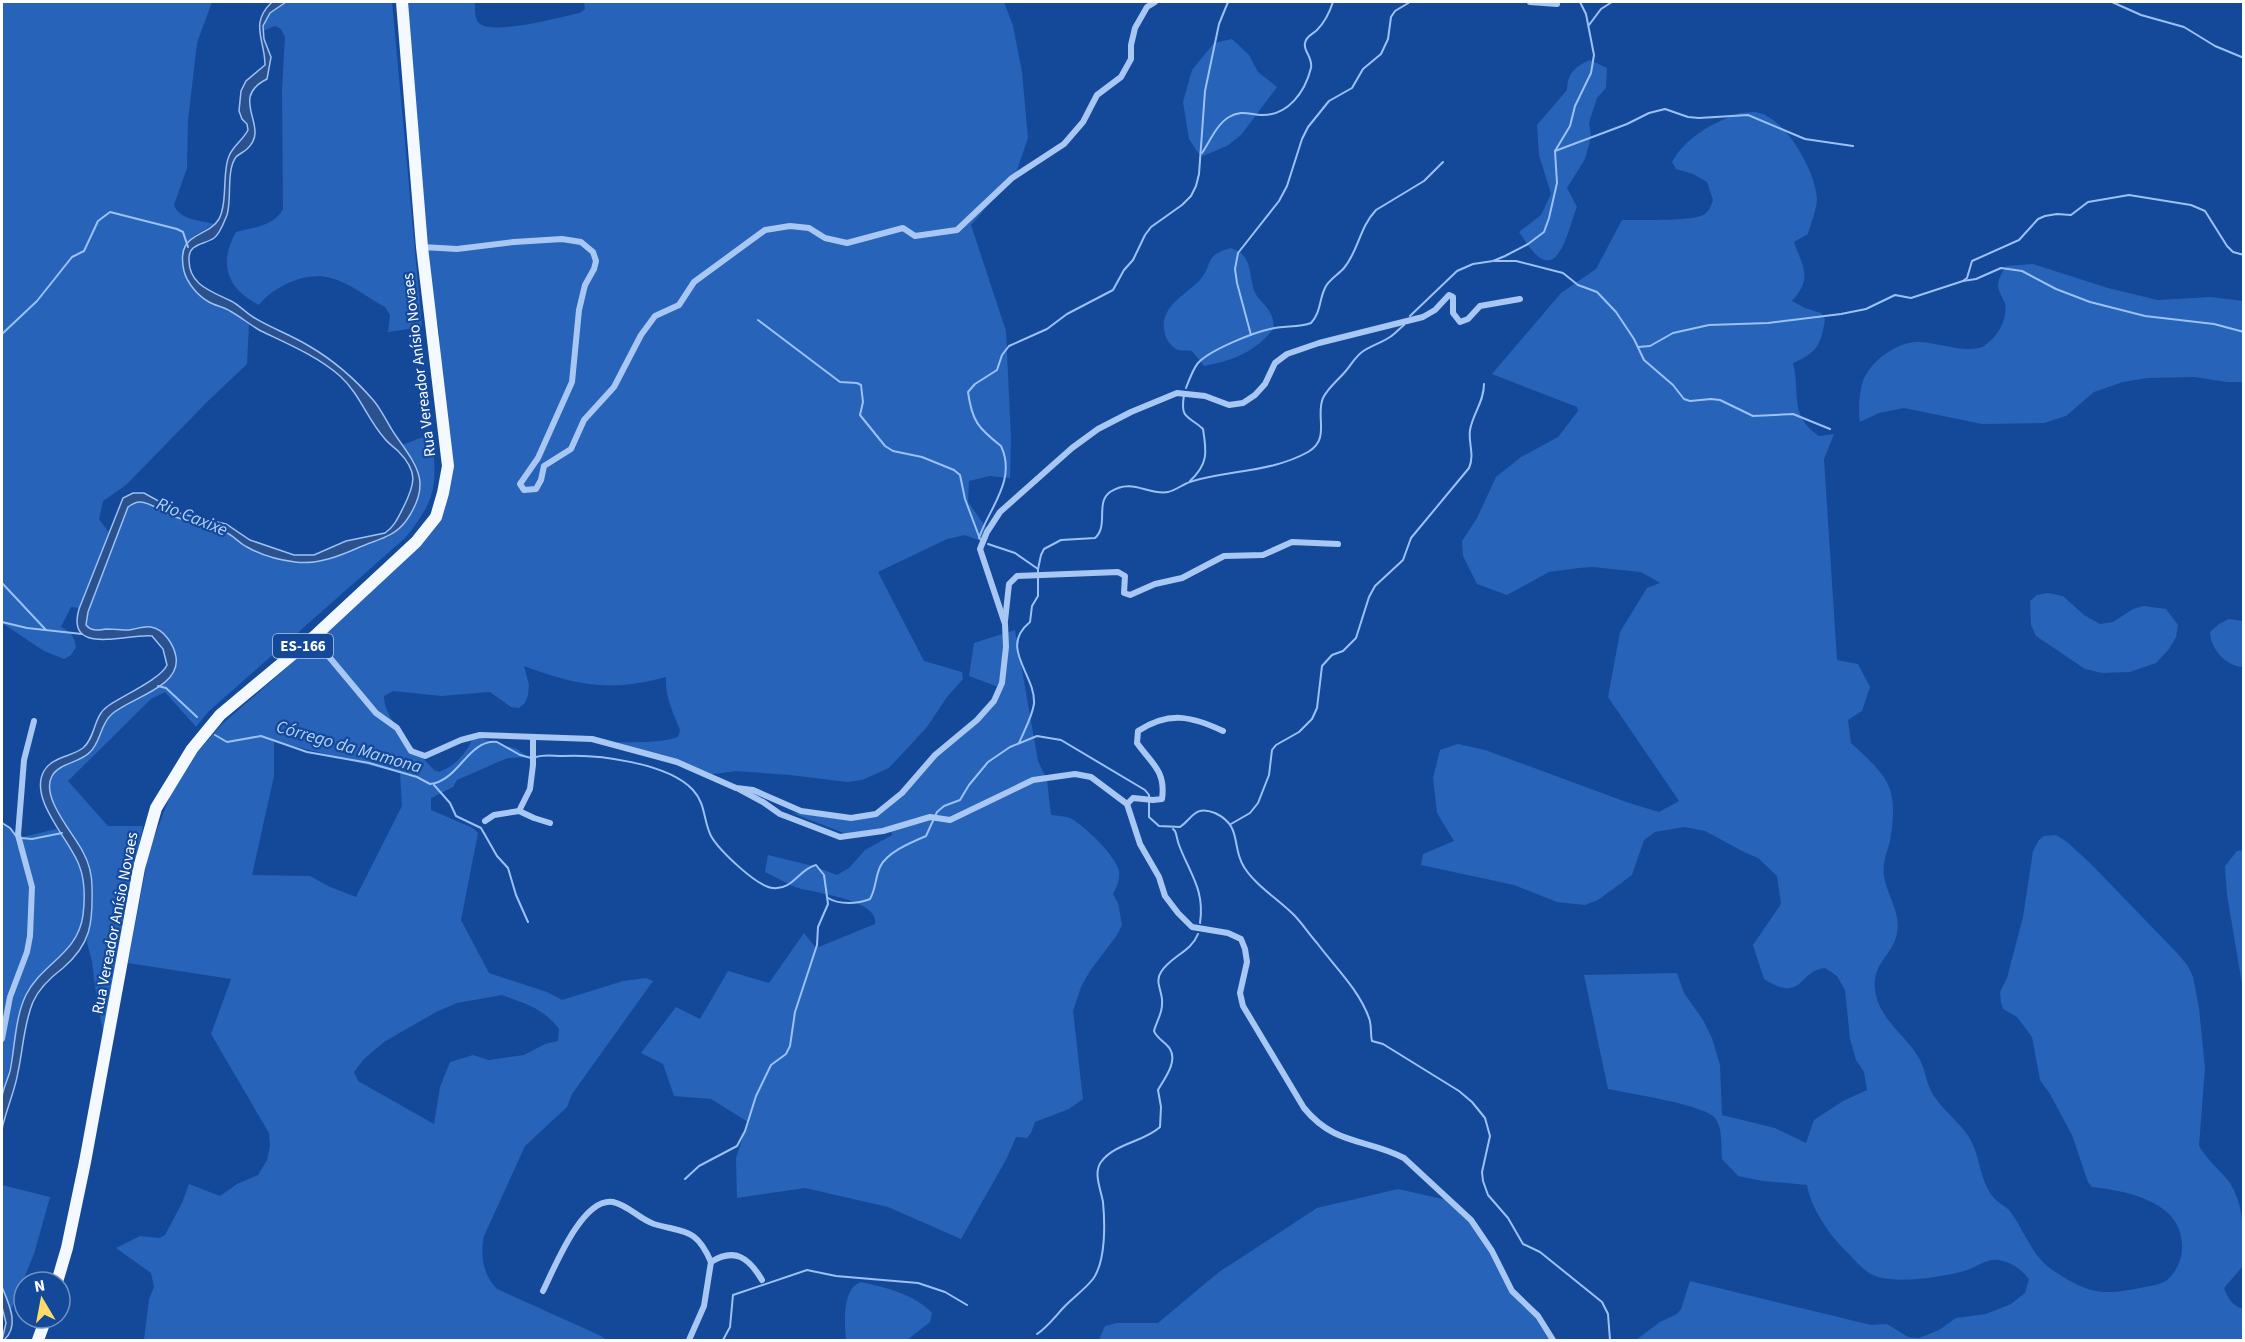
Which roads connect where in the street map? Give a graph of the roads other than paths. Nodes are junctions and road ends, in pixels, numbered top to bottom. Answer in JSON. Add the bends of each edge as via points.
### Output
{"nodes":[{"id":1,"x":402,"y":2,"type":"edge"},
{"id":2,"x":1155,"y":2,"type":"edge"},
{"id":3,"x":1530,"y":2,"type":"edge"},
{"id":4,"x":1557,"y":4,"type":"dead end"},
{"id":5,"x":422,"y":247,"type":"junction"},
{"id":6,"x":1520,"y":299,"type":"dead end"},
{"id":7,"x":1338,"y":544,"type":"dead end"},
{"id":8,"x":1005,"y":624,"type":"junction"},
{"id":9,"x":316,"y":634,"type":"junction"},
{"id":10,"x":34,"y":721,"type":"dead end"},
{"id":11,"x":1223,"y":731,"type":"dead end"},
{"id":12,"x":533,"y":739,"type":"junction"},
{"id":13,"x":736,"y":788,"type":"junction"},
{"id":14,"x":1127,"y":804,"type":"junction"},
{"id":15,"x":519,"y":811,"type":"junction"},
{"id":16,"x":485,"y":821,"type":"dead end"},
{"id":17,"x":550,"y":823,"type":"dead end"},
{"id":18,"x":2,"y":1039,"type":"edge"},
{"id":19,"x":711,"y":1262,"type":"junction"},
{"id":20,"x":60,"y":1270,"type":"edge"},
{"id":21,"x":762,"y":1280,"type":"dead end"},
{"id":22,"x":543,"y":1291,"type":"dead end"},
{"id":23,"x":689,"y":1341,"type":"edge"},
{"id":24,"x":1553,"y":1341,"type":"edge"}],
"edges":[{"from":1,"to":5,"type":"main road","name":"Rua Vereador Anísio Novaes","number":"ES-166"},
{"from":2,"to":5,"type":"street","via":[[1147,7],[1135,28],[1131,59],[1121,77],[1098,95],[1083,122],[1064,144],[1012,178],[957,230],[915,236],[903,228],[847,243],[825,238],[809,228],[765,230],[694,282],[679,305],[655,316],[614,387],[584,420],[571,449],[544,466],[536,489],[524,490],[520,484],[537,458],[572,382],[579,309],[596,261],[592,252],[581,242],[562,239],[457,249]]},
{"from":3,"to":4,"type":"street"},
{"from":5,"to":9,"type":"main road","name":"Rua Vereador Anísio Novaes","number":"ES-166","via":[[448,466],[443,493],[436,518],[416,542]]},
{"from":6,"to":8,"type":"street","via":[[1480,306],[1460,322],[1453,314],[1453,297],[1449,295],[1423,317],[1287,354],[1275,363],[1265,384],[1243,403],[1229,405],[1205,396],[1177,393],[1098,429],[1015,497],[987,532],[980,549]]},
{"from":7,"to":8,"type":"street","via":[[1292,542],[1263,555],[1224,556],[1182,578],[1130,595],[1124,592],[1125,576],[1118,572],[1017,576],[1011,580],[1006,595]]},
{"from":8,"to":13,"type":"street","via":[[1002,683],[994,701],[876,814],[851,818],[801,811],[753,790]]},
{"from":9,"to":12,"type":"street","via":[[325,652],[376,713],[397,728],[411,751],[425,756],[480,735]]},
{"from":9,"to":20,"type":"main road","name":"Rua Vereador Anísio Novaes","number":"ES-166","via":[[220,715],[192,749],[156,808],[139,868],[85,1162]]},
{"from":10,"to":18,"type":"street","via":[[24,760],[18,835],[32,887],[30,936],[10,997]]},
{"from":11,"to":14,"type":"street","via":[[1200,720],[1176,717],[1153,721],[1138,731],[1137,743],[1158,768],[1164,786],[1162,799],[1133,798]]},
{"from":12,"to":13,"type":"street","via":[[592,739],[677,762]]},
{"from":12,"to":15,"type":"street","via":[[530,789]]},
{"from":13,"to":14,"type":"street","via":[[780,814],[840,837],[883,831],[930,817],[950,820],[1033,780],[1075,774],[1091,777]]},
{"from":14,"to":24,"type":"street","via":[[1140,844],[1159,877],[1165,897],[1178,913],[1192,927],[1241,939],[1247,962],[1240,993],[1243,1006],[1304,1108],[1315,1121],[1339,1136],[1404,1158],[1460,1208],[1483,1236],[1512,1291],[1538,1316]]},
{"from":15,"to":16,"type":"street","via":[[494,814]]},
{"from":15,"to":17,"type":"street"},
{"from":19,"to":21,"type":"street","via":[[720,1256],[740,1257],[750,1263]]},
{"from":19,"to":22,"type":"street","via":[[698,1240],[686,1232],[652,1223],[610,1202],[588,1213],[557,1258]]},
{"from":19,"to":23,"type":"street","via":[[704,1306]]}]}
